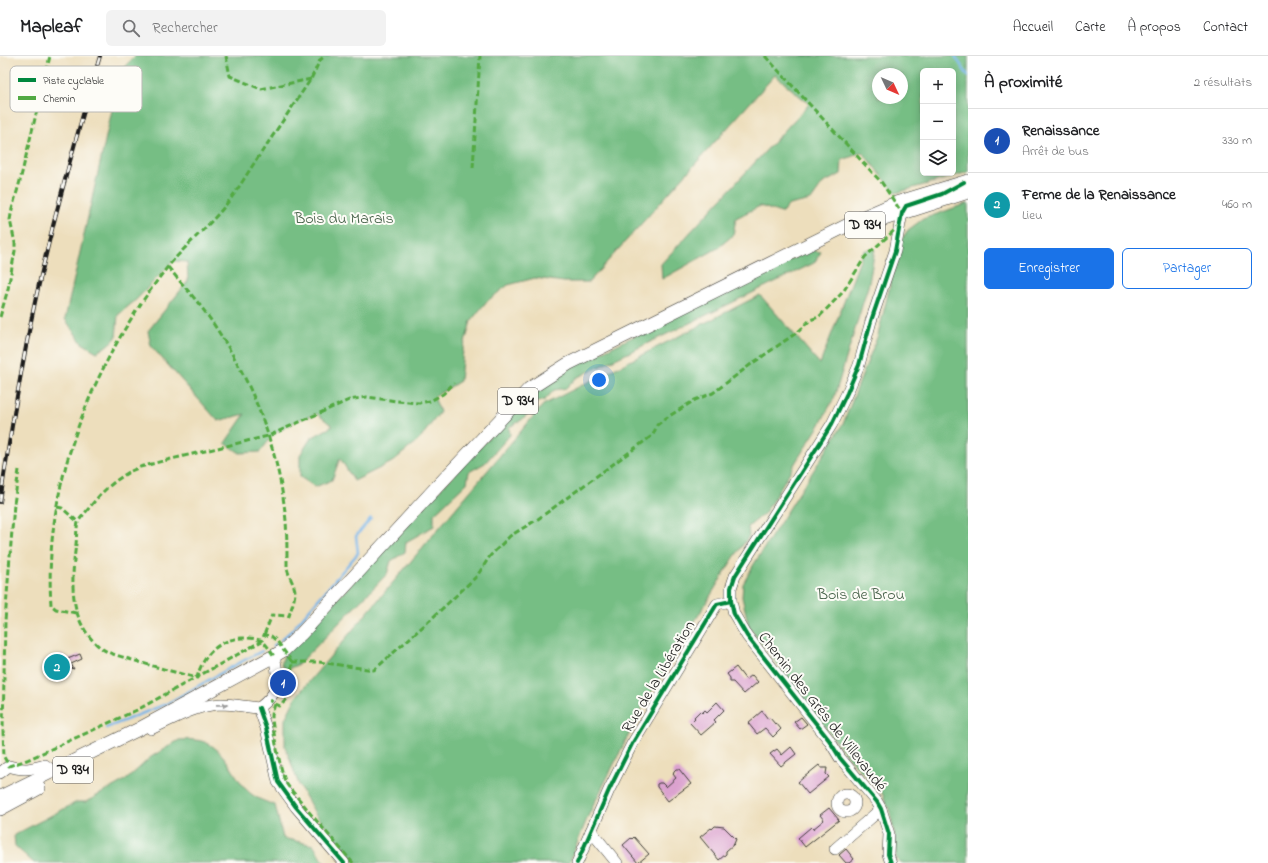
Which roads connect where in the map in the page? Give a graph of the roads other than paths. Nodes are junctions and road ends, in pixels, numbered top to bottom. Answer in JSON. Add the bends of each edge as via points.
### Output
{"nodes":[{"id":1,"x":967,"y":185,"type":"edge"},
{"id":2,"x":902,"y":213,"type":"junction"},
{"id":3,"x":827,"y":236,"type":"junction"},
{"id":4,"x":731,"y":601,"type":"junction"},
{"id":5,"x":274,"y":656,"type":"junction"},
{"id":6,"x":259,"y":708,"type":"junction"},
{"id":7,"x":146,"y":731,"type":"junction"},
{"id":8,"x":53,"y":771,"type":"junction"},
{"id":9,"x":0,"y":773,"type":"edge"},
{"id":10,"x":864,"y":788,"type":"junction"},
{"id":11,"x":852,"y":797,"type":"dead end"},
{"id":12,"x":0,"y":798,"type":"edge"},
{"id":13,"x":0,"y":809,"type":"edge"},
{"id":14,"x":881,"y":809,"type":"junction"},
{"id":15,"x":591,"y":831,"type":"junction"},
{"id":16,"x":835,"y":849,"type":"dead end"},
{"id":17,"x":344,"y":863,"type":"edge"},
{"id":18,"x":577,"y":863,"type":"edge"},
{"id":19,"x":617,"y":863,"type":"edge"},
{"id":20,"x":891,"y":863,"type":"edge"}],
"edges":[{"from":1,"to":2,"type":"main road","number":"D 934"},
{"from":1,"to":3,"type":"main road","number":"D 934","via":[[896,202]]},
{"from":2,"to":3,"type":"main road","number":"D 934"},
{"from":2,"to":4,"type":"street","via":[[895,251],[859,365],[847,393],[832,424],[735,576],[731,588]]},
{"from":3,"to":5,"type":"main road","number":"D 934","via":[[568,364],[529,389],[301,634]]},
{"from":4,"to":10,"type":"street","name":"Chemin des Grés de Villevaudé","via":[[734,614],[747,636]]},
{"from":4,"to":15,"type":"street","name":"Rue de la Libération","via":[[717,604],[632,744]]},
{"from":5,"to":6,"type":"street","via":[[278,683],[276,690],[270,700]]},
{"from":5,"to":7,"type":"main road","number":"D 934","via":[[264,665]]},
{"from":5,"to":8,"type":"main road","number":"D 934","via":[[139,729]]},
{"from":7,"to":6,"type":"street","one_way":true,"via":[[208,705]]},
{"from":6,"to":17,"type":"street","via":[[278,782]]},
{"from":7,"to":13,"type":"main road","number":"D 934"},
{"from":8,"to":9,"type":"street","via":[[45,765],[30,770],[9,766]]},
{"from":8,"to":12,"type":"main road","number":"D 934"},
{"from":10,"to":11,"type":"street"},
{"from":10,"to":14,"type":"street","name":"Chemin des Grés de Villevaudé"},
{"from":14,"to":16,"type":"street"},
{"from":14,"to":20,"type":"street","name":"Chemin des Grés de Villevaudé","via":[[889,834],[888,854]]},
{"from":15,"to":18,"type":"street","name":"Rue de la Libération"},
{"from":15,"to":19,"type":"street"}]}
